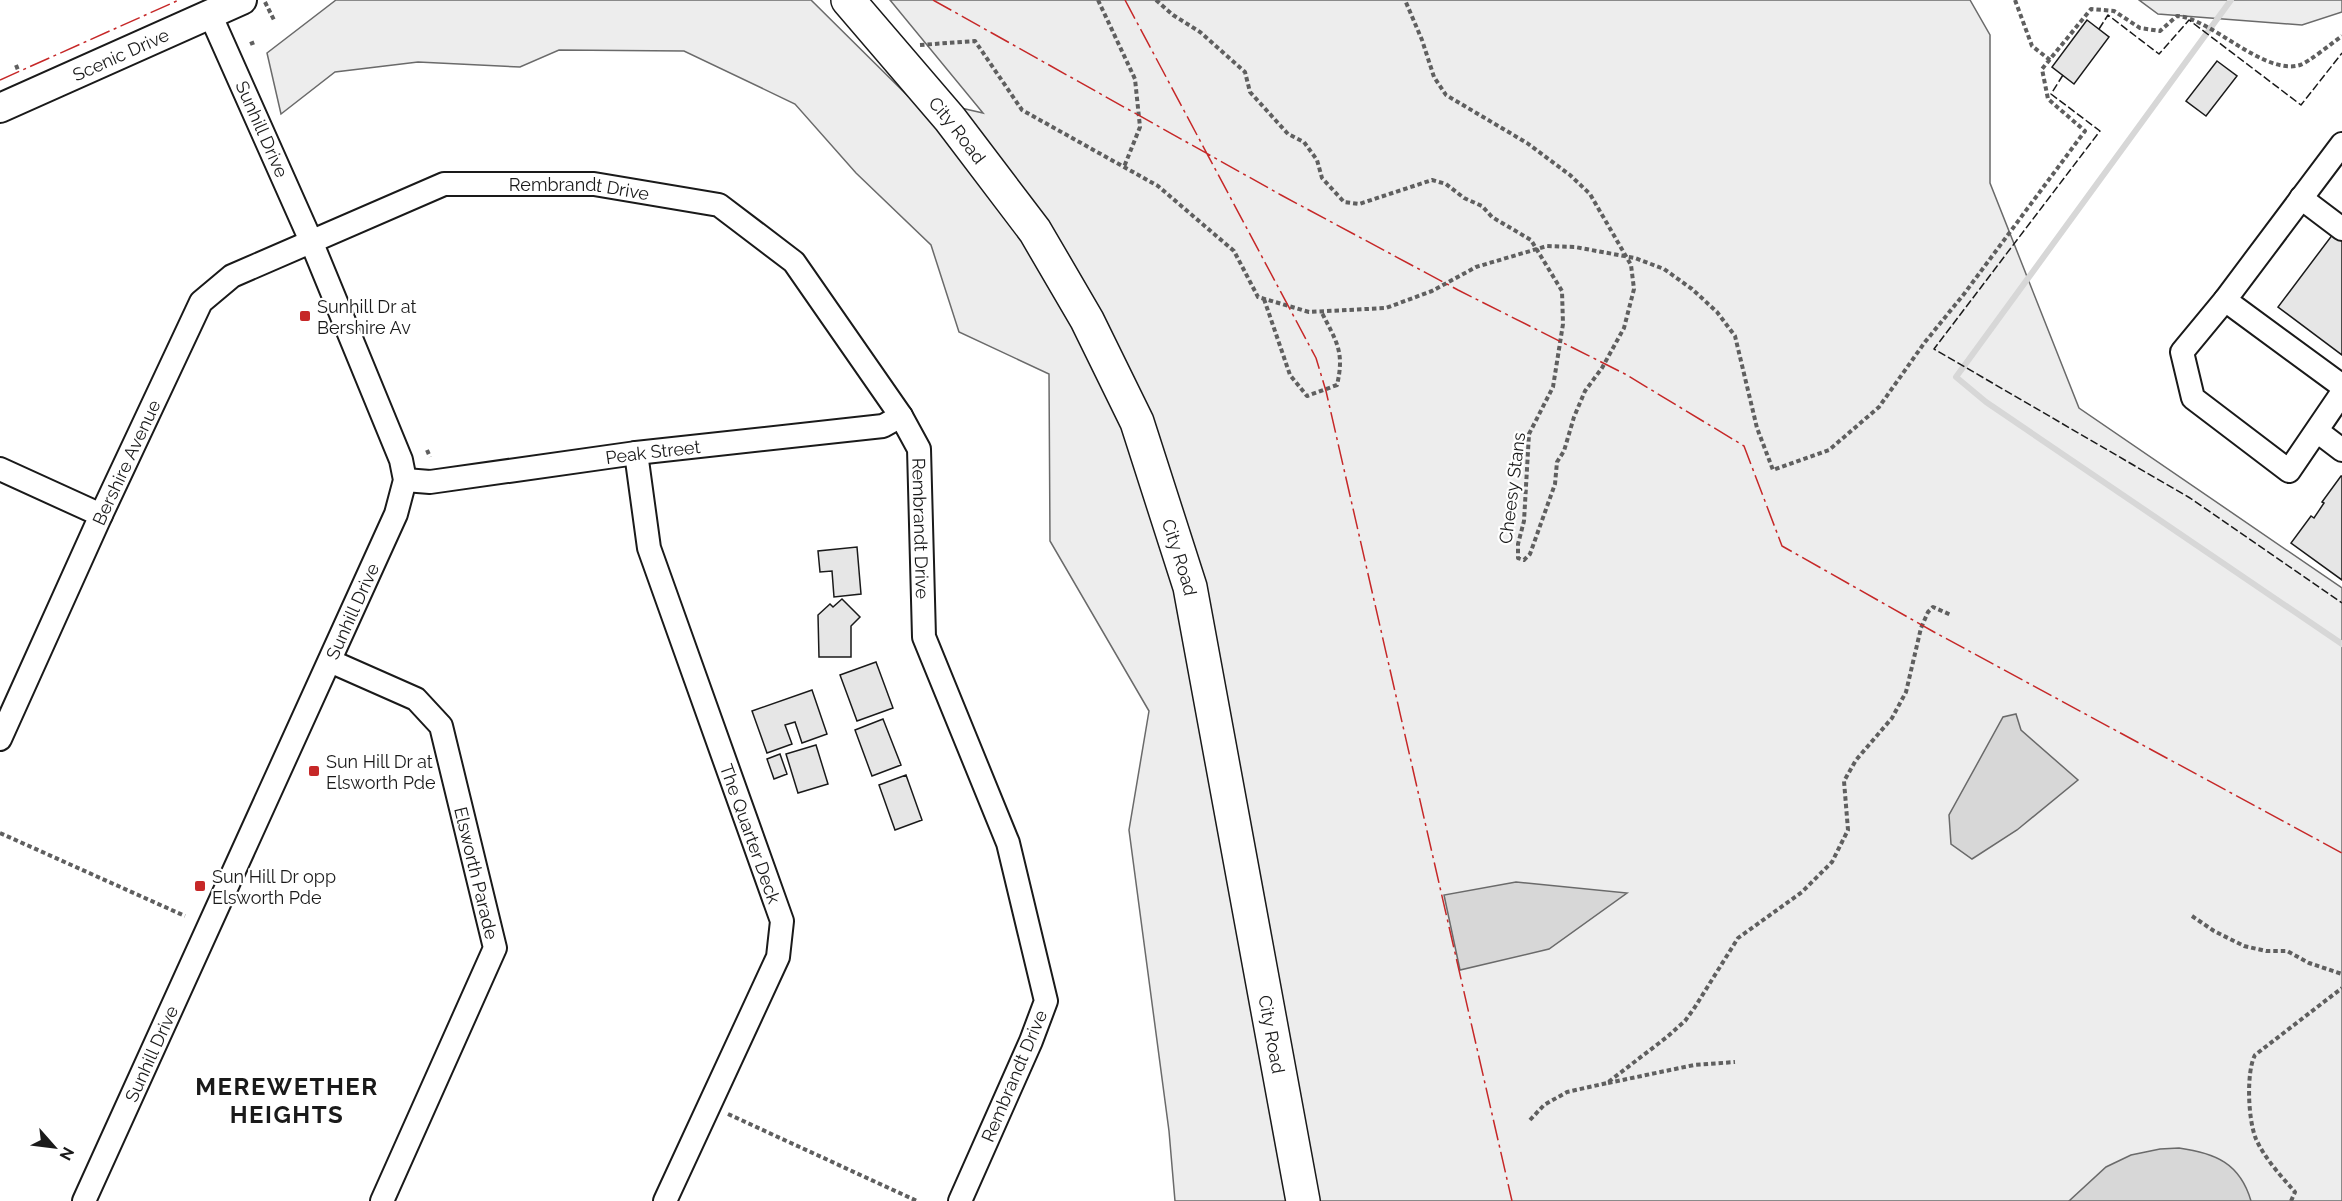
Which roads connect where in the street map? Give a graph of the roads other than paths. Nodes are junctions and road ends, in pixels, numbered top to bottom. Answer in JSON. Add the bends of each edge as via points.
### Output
{"nodes":[{"id":1,"x":242,"y":0,"type":"edge"},
{"id":2,"x":848,"y":0,"type":"edge"},
{"id":3,"x":210,"y":14,"type":"junction"},
{"id":4,"x":0,"y":108,"type":"edge"},
{"id":5,"x":2342,"y":144,"type":"edge"},
{"id":6,"x":2301,"y":198,"type":"junction"},
{"id":7,"x":2342,"y":229,"type":"edge"},
{"id":8,"x":311,"y":241,"type":"junction"},
{"id":9,"x":2224,"y":300,"type":"junction"},
{"id":10,"x":2342,"y":386,"type":"edge"},
{"id":11,"x":2342,"y":393,"type":"edge"},
{"id":12,"x":901,"y":416,"type":"junction"},
{"id":13,"x":2317,"y":431,"type":"junction"},
{"id":14,"x":2342,"y":450,"type":"edge"},
{"id":15,"x":636,"y":453,"type":"junction"},
{"id":16,"x":0,"y":469,"type":"edge"},
{"id":17,"x":405,"y":480,"type":"junction"},
{"id":18,"x":102,"y":515,"type":"junction"},
{"id":19,"x":330,"y":661,"type":"junction"},
{"id":20,"x":0,"y":739,"type":"edge"},
{"id":21,"x":84,"y":1201,"type":"edge"},
{"id":22,"x":382,"y":1201,"type":"edge"},
{"id":23,"x":665,"y":1201,"type":"edge"},
{"id":24,"x":961,"y":1201,"type":"edge"},
{"id":25,"x":1303,"y":1201,"type":"edge"}],
"edges":[{"from":1,"to":3,"type":"main road","name":"Scenic Drive"},
{"from":2,"to":25,"type":"highway","name":"City Road","via":[[950,119],[1035,231],[1087,320],[1137,422],[1190,587]]},
{"from":3,"to":4,"type":"main road","name":"Scenic Drive"},
{"from":3,"to":8,"type":"street","name":"Sunhill Drive"},
{"from":5,"to":6,"type":"street"},
{"from":6,"to":7,"type":"street"},
{"from":6,"to":9,"type":"street"},
{"from":8,"to":12,"type":"street","name":"Rembrandt Drive","via":[[444,184],[594,184],[719,205],[794,262]]},
{"from":8,"to":17,"type":"street","name":"Sunhill Drive","via":[[401,460]]},
{"from":8,"to":18,"type":"street","name":"Bershire Avenue","via":[[232,276],[201,302]]},
{"from":9,"to":10,"type":"street"},
{"from":9,"to":13,"type":"street","via":[[2182,352],[2193,398],[2289,471]]},
{"from":11,"to":13,"type":"street"},
{"from":12,"to":15,"type":"street","name":"Peak Street","via":[[883,426]]},
{"from":12,"to":24,"type":"street","name":"Rembrandt Drive","via":[[919,449],[924,637],[1008,843],[1046,1000]]},
{"from":13,"to":14,"type":"street"},
{"from":15,"to":17,"type":"street","name":"Peak Street","via":[[430,482]]},
{"from":15,"to":23,"type":"street","name":"The Quarter Deck","via":[[649,548],[782,921],[778,957]]},
{"from":16,"to":18,"type":"street"},
{"from":17,"to":19,"type":"street","name":"Sunhill Drive","via":[[396,514]]},
{"from":18,"to":20,"type":"street","name":"Bershire Avenue"},
{"from":19,"to":21,"type":"street","name":"Sunhill Drive"},
{"from":19,"to":22,"type":"street","name":"Elsworth Parade","via":[[416,699],[441,726],[495,948]]}]}
